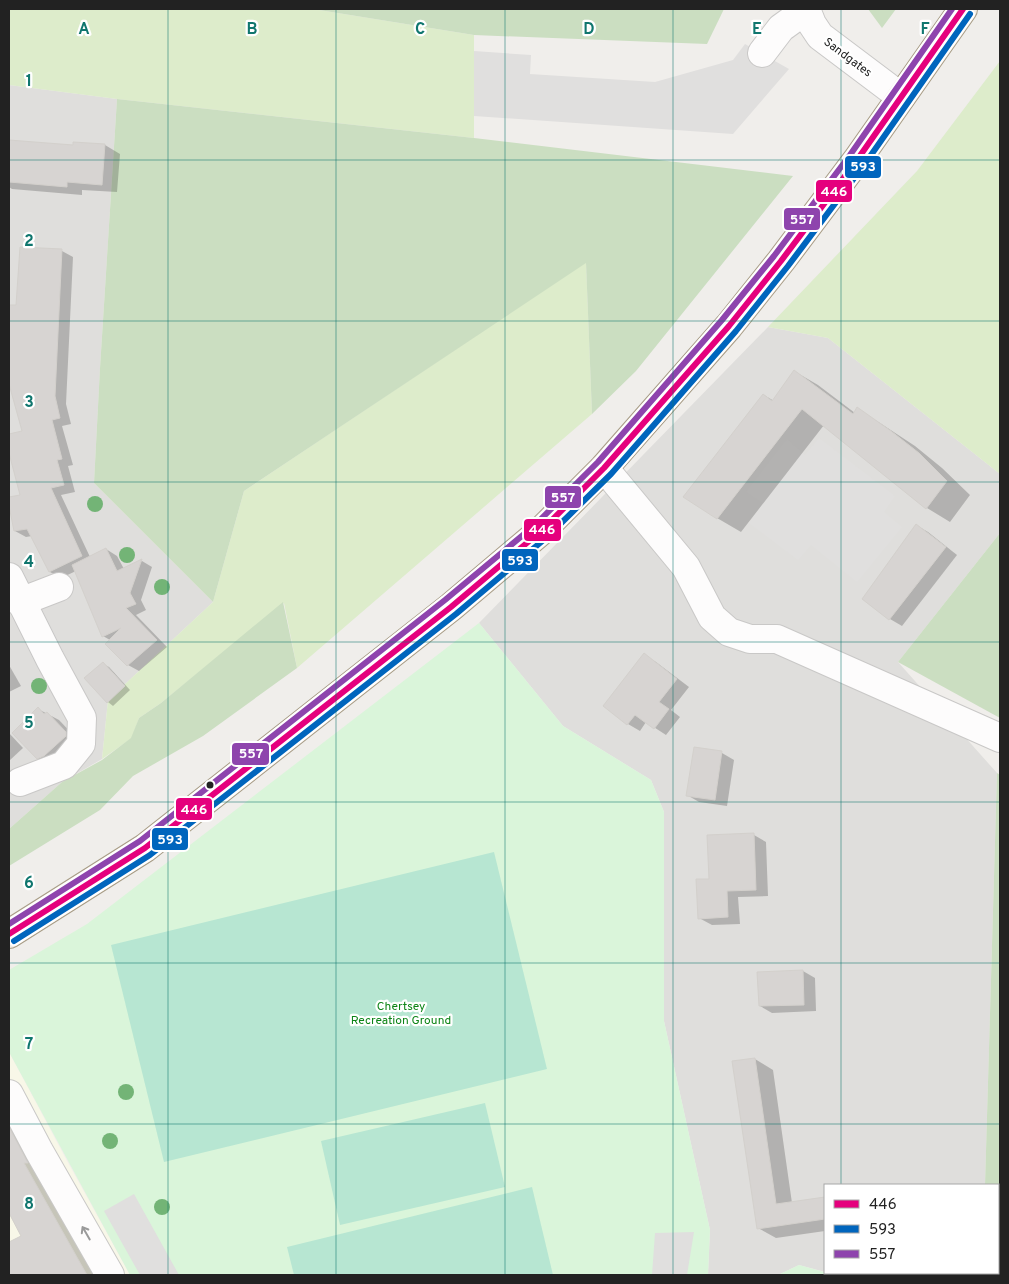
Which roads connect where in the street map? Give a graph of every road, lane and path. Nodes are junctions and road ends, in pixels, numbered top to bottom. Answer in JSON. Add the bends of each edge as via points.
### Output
{"nodes":[{"id":1,"x":806,"y":9,"type":"edge"},
{"id":2,"x":963,"y":9,"type":"edge"},
{"id":3,"x":762,"y":53,"type":"dead end"},
{"id":4,"x":901,"y":98,"type":"junction"},
{"id":5,"x":604,"y":468,"type":"junction"},
{"id":6,"x":9,"y":577,"type":"edge"},
{"id":7,"x":59,"y":587,"type":"dead end"},
{"id":8,"x":20,"y":602,"type":"junction"},
{"id":9,"x":1000,"y":738,"type":"edge"},
{"id":10,"x":20,"y":782,"type":"dead end"},
{"id":11,"x":41,"y":913,"type":"junction"},
{"id":12,"x":9,"y":916,"type":"edge"},
{"id":13,"x":9,"y":934,"type":"edge"},
{"id":14,"x":9,"y":1094,"type":"edge"},
{"id":15,"x":110,"y":1275,"type":"edge"}],
"edges":[{"from":1,"to":3,"type":"street","via":[[780,28]]},
{"from":1,"to":4,"type":"street","name":"Sandgates","via":[[820,36]]},
{"from":2,"to":4,"type":"main road"},
{"from":4,"to":5,"type":"main road","via":[[730,326]]},
{"from":5,"to":9,"type":"street","via":[[686,567],[712,618],[729,632],[750,639],[777,639]]},
{"from":5,"to":11,"type":"main road","via":[[541,531],[444,613],[145,848]]},
{"from":6,"to":8,"type":"street"},
{"from":7,"to":8,"type":"street"},
{"from":8,"to":10,"type":"street","via":[[82,718],[80,744],[64,765]]},
{"from":11,"to":12,"type":"main road"},
{"from":11,"to":13,"type":"main road"},
{"from":15,"to":14,"type":"street","one_way":true}]}
